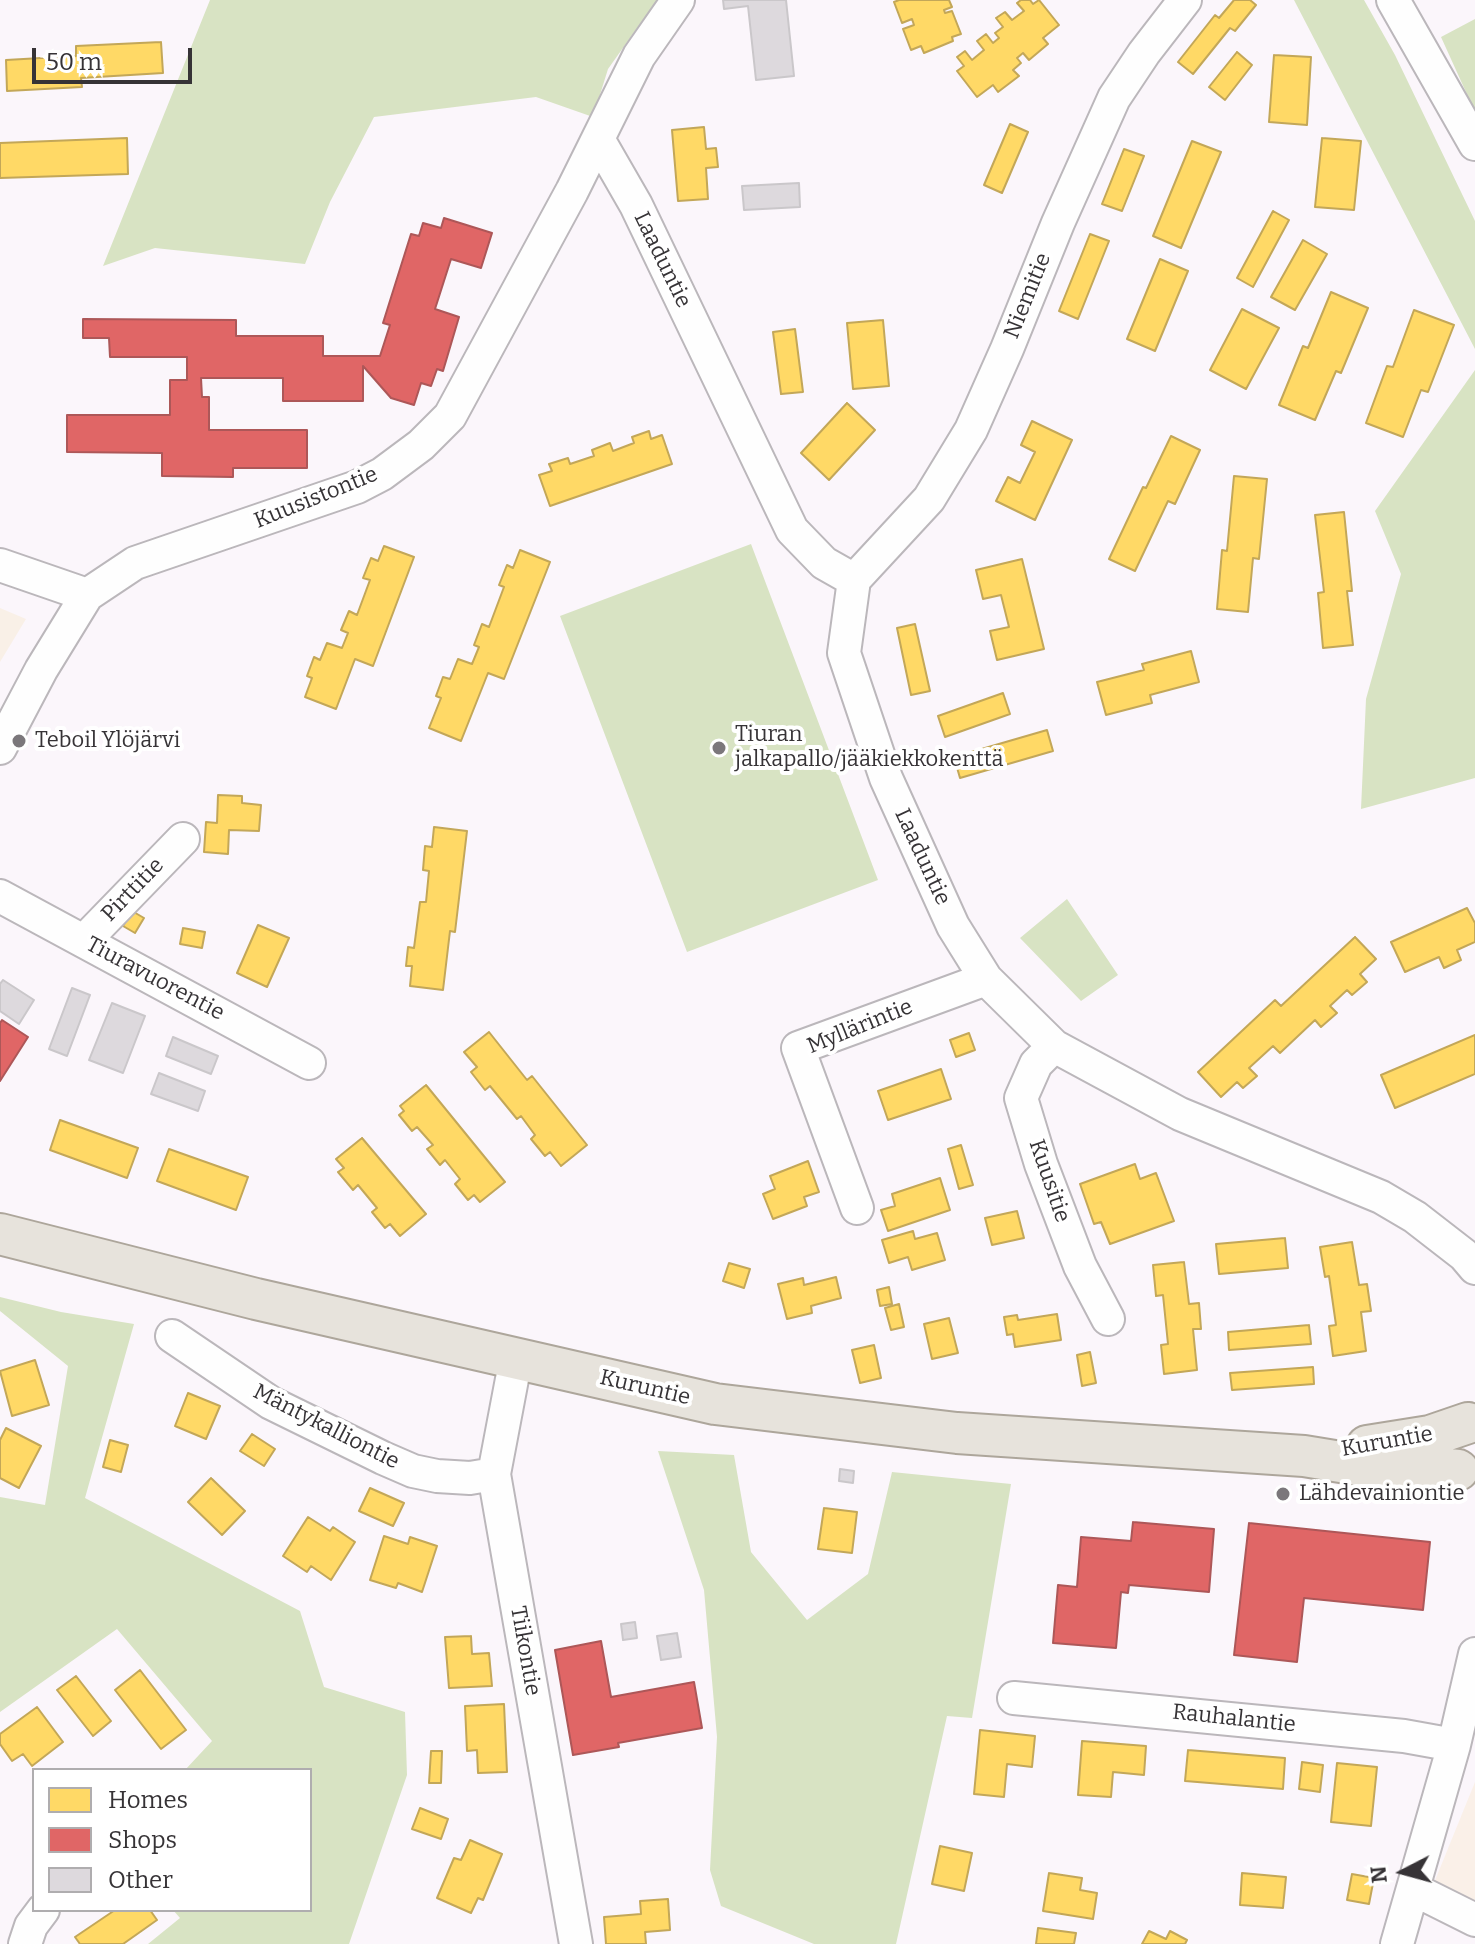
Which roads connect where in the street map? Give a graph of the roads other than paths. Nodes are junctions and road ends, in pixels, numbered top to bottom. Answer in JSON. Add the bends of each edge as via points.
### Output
{"nodes":[{"id":1,"x":678,"y":0,"type":"edge"},
{"id":2,"x":1185,"y":0,"type":"edge"},
{"id":3,"x":1393,"y":0,"type":"edge"},
{"id":4,"x":598,"y":139,"type":"junction"},
{"id":5,"x":1475,"y":144,"type":"edge"},
{"id":6,"x":0,"y":565,"type":"edge"},
{"id":7,"x":854,"y":580,"type":"junction"},
{"id":8,"x":87,"y":595,"type":"junction"},
{"id":9,"x":0,"y":748,"type":"edge"},
{"id":10,"x":183,"y":839,"type":"dead end"},
{"id":11,"x":0,"y":896,"type":"edge"},
{"id":12,"x":84,"y":941,"type":"junction"},
{"id":13,"x":986,"y":979,"type":"junction"},
{"id":14,"x":1054,"y":1046,"type":"junction"},
{"id":15,"x":309,"y":1063,"type":"dead end"},
{"id":16,"x":857,"y":1208,"type":"dead end"},
{"id":17,"x":0,"y":1234,"type":"edge"},
{"id":18,"x":1475,"y":1268,"type":"edge"},
{"id":19,"x":1108,"y":1319,"type":"dead end"},
{"id":20,"x":172,"y":1336,"type":"dead end"},
{"id":21,"x":516,"y":1358,"type":"junction"},
{"id":22,"x":1472,"y":1420,"type":"edge"},
{"id":23,"x":1304,"y":1456,"type":"junction"},
{"id":24,"x":494,"y":1474,"type":"junction"},
{"id":25,"x":1466,"y":1481,"type":"edge"},
{"id":26,"x":1475,"y":1654,"type":"edge"},
{"id":27,"x":1014,"y":1698,"type":"dead end"},
{"id":28,"x":1454,"y":1745,"type":"junction"},
{"id":29,"x":1413,"y":1889,"type":"junction"},
{"id":30,"x":42,"y":1912,"type":"edge"},
{"id":31,"x":1475,"y":1920,"type":"edge"},
{"id":32,"x":25,"y":1944,"type":"edge"},
{"id":33,"x":576,"y":1944,"type":"edge"},
{"id":34,"x":1397,"y":1944,"type":"edge"}],
"edges":[{"from":1,"to":4,"type":"street","name":"Kuusistontie","via":[[639,56]]},
{"from":2,"to":7,"type":"street","name":"Niemitie","via":[[1114,98],[971,430],[929,499]]},
{"from":3,"to":5,"type":"street"},
{"from":4,"to":7,"type":"street","name":"Laaduntie","via":[[636,205],[792,530],[824,563]]},
{"from":4,"to":8,"type":"street","name":"Kuusistontie","via":[[450,416],[421,445],[357,487],[135,563]]},
{"from":6,"to":8,"type":"street"},
{"from":7,"to":13,"type":"street","name":"Laaduntie","via":[[844,653],[853,681],[886,778],[953,926]]},
{"from":8,"to":9,"type":"street","name":"Kuusistontie"},
{"from":10,"to":12,"type":"street","name":"Pirttitie"},
{"from":11,"to":12,"type":"street","name":"Tiuravuorentie"},
{"from":12,"to":15,"type":"street","name":"Tiuravuorentie"},
{"from":13,"to":14,"type":"street","name":"Laaduntie"},
{"from":13,"to":16,"type":"street","name":"Myllärintie","via":[[798,1048]]},
{"from":14,"to":18,"type":"street","name":"Laaduntie","via":[[1180,1114],[1381,1197],[1415,1217]]},
{"from":14,"to":19,"type":"street","name":"Kuusitie","via":[[1036,1064],[1021,1098],[1080,1266]]},
{"from":17,"to":21,"type":"main road","name":"Kuruntie"},
{"from":20,"to":24,"type":"street","name":"Mäntykalliontie","via":[[271,1403],[413,1471],[470,1478]]},
{"from":21,"to":23,"type":"main road","name":"Kuruntie","via":[[715,1404],[957,1433]]},
{"from":21,"to":24,"type":"street","name":"Tiikontie"},
{"from":22,"to":23,"type":"main road","name":"Kuruntie","via":[[1420,1438]]},
{"from":22,"to":25,"type":"main road","via":[[1456,1445],[1455,1458]]},
{"from":23,"to":25,"type":"main road","name":"Kuruntie","via":[[1359,1465],[1419,1466]]},
{"from":24,"to":33,"type":"street","name":"Tiikontie"},
{"from":26,"to":28,"type":"street"},
{"from":27,"to":28,"type":"street","name":"Rauhalantie"},
{"from":28,"to":29,"type":"street"},
{"from":29,"to":31,"type":"street"},
{"from":29,"to":34,"type":"street"},
{"from":30,"to":32,"type":"street"}]}
